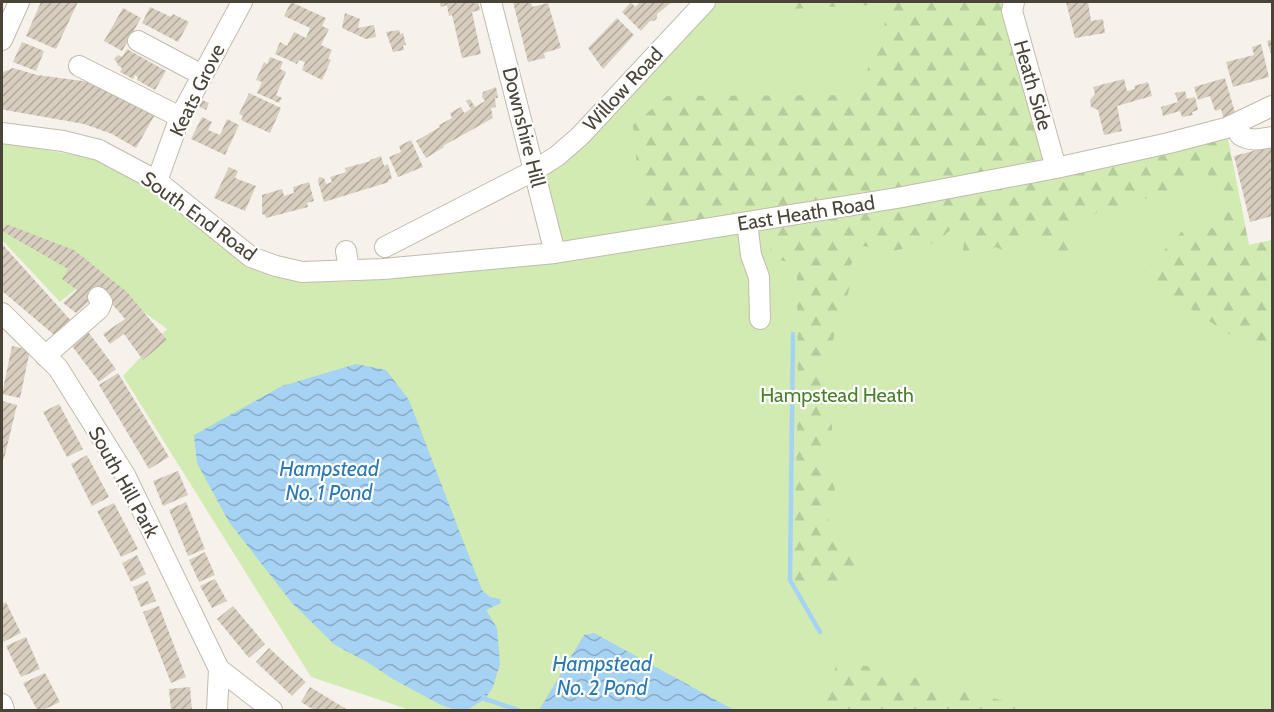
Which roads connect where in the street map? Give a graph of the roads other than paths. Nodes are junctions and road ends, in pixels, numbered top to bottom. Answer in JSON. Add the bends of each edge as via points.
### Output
{"nodes":[{"id":1,"x":19,"y":2,"type":"edge"},
{"id":2,"x":242,"y":2,"type":"edge"},
{"id":3,"x":491,"y":2,"type":"edge"},
{"id":4,"x":1014,"y":2,"type":"edge"},
{"id":5,"x":696,"y":6,"type":"edge"},
{"id":6,"x":2,"y":40,"type":"edge"},
{"id":7,"x":138,"y":41,"type":"dead end"},
{"id":8,"x":78,"y":66,"type":"dead end"},
{"id":9,"x":202,"y":75,"type":"junction"},
{"id":10,"x":1272,"y":106,"type":"edge"},
{"id":11,"x":180,"y":117,"type":"junction"},
{"id":12,"x":1236,"y":124,"type":"junction"},
{"id":13,"x":2,"y":133,"type":"edge"},
{"id":14,"x":1272,"y":137,"type":"edge"},
{"id":15,"x":1056,"y":168,"type":"junction"},
{"id":16,"x":535,"y":170,"type":"junction"},
{"id":17,"x":157,"y":181,"type":"junction"},
{"id":18,"x":747,"y":222,"type":"junction"},
{"id":19,"x":385,"y":247,"type":"dead end"},
{"id":20,"x":555,"y":254,"type":"junction"},
{"id":21,"x":342,"y":264,"type":"joint"},
{"id":22,"x":98,"y":297,"type":"dead end"},
{"id":23,"x":2,"y":313,"type":"edge"},
{"id":24,"x":760,"y":319,"type":"dead end"},
{"id":25,"x":45,"y":356,"type":"junction"},
{"id":26,"x":219,"y":669,"type":"junction"},
{"id":27,"x":2,"y":704,"type":"edge"},
{"id":28,"x":4,"y":711,"type":"edge"},
{"id":29,"x":217,"y":711,"type":"edge"},
{"id":30,"x":272,"y":711,"type":"edge"}],
"edges":[{"from":1,"to":6,"type":"street"},
{"from":2,"to":9,"type":"street","name":"Keats Grove"},
{"from":3,"to":16,"type":"street","name":"Downshire Hill"},
{"from":4,"to":15,"type":"street","name":"Heath Side","via":[[1012,10]]},
{"from":5,"to":16,"type":"street","name":"Willow Road","via":[[580,136]]},
{"from":7,"to":9,"type":"street"},
{"from":8,"to":11,"type":"street"},
{"from":9,"to":11,"type":"street","name":"Keats Grove"},
{"from":10,"to":12,"type":"street","name":"East Heath Road"},
{"from":11,"to":17,"type":"street","name":"Keats Grove"},
{"from":12,"to":14,"type":"street","via":[[1240,135],[1247,139]]},
{"from":12,"to":15,"type":"street","name":"East Heath Road"},
{"from":13,"to":17,"type":"street","name":"South End Road","via":[[99,150]]},
{"from":15,"to":18,"type":"street","name":"East Heath Road"},
{"from":16,"to":19,"type":"street"},
{"from":16,"to":20,"type":"street","name":"Downshire Hill"},
{"from":17,"to":21,"type":"street","name":"South End Road","via":[[251,257],[302,272]]},
{"from":18,"to":20,"type":"street","name":"East Heath Road"},
{"from":18,"to":24,"type":"street","via":[[751,255],[759,277]]},
{"from":20,"to":21,"type":"street","name":"East Heath Road","via":[[382,269]]},
{"from":22,"to":25,"type":"street","via":[[102,302],[99,309]]},
{"from":23,"to":25,"type":"street","name":"South Hill Park"},
{"from":25,"to":26,"type":"street","name":"South Hill Park","via":[[58,368],[125,475]]},
{"from":26,"to":29,"type":"street"},
{"from":26,"to":30,"type":"street"},
{"from":27,"to":28,"type":"street"}]}
